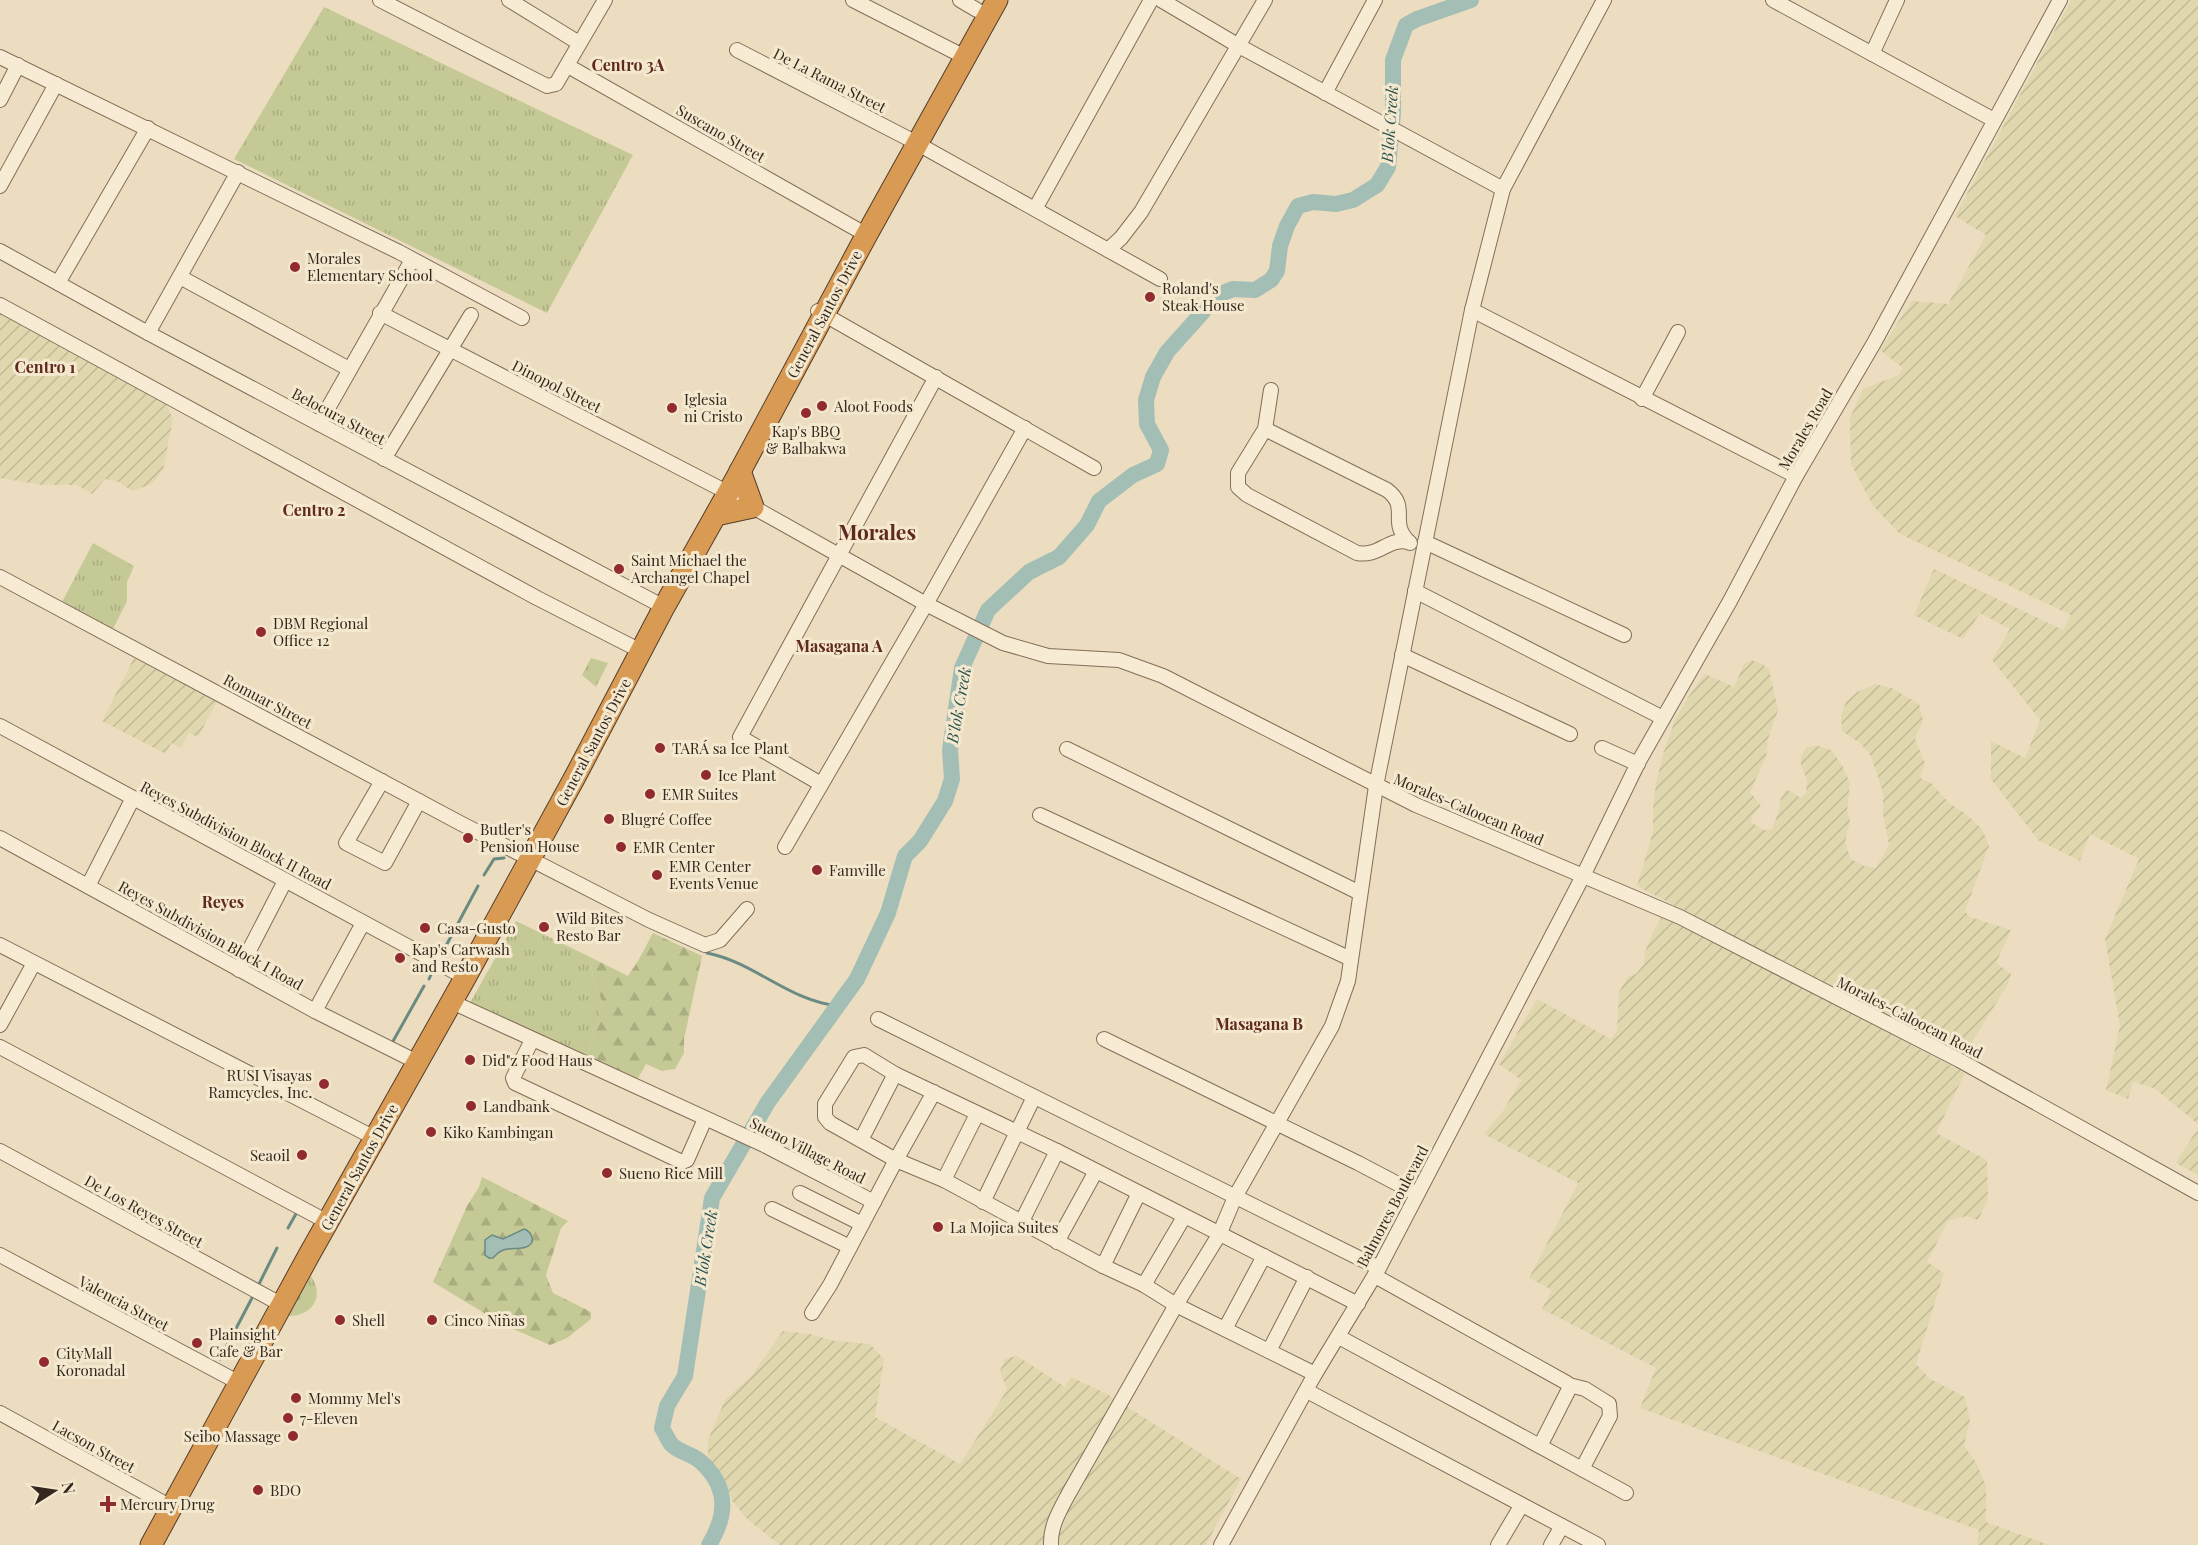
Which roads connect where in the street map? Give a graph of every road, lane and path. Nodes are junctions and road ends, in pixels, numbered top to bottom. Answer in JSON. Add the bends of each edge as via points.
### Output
{"nodes":[{"id":1,"x":380,"y":0,"type":"edge"},
{"id":2,"x":509,"y":0,"type":"edge"},
{"id":3,"x":604,"y":0,"type":"edge"},
{"id":4,"x":853,"y":0,"type":"edge"},
{"id":5,"x":997,"y":0,"type":"edge"},
{"id":6,"x":1151,"y":0,"type":"edge"},
{"id":7,"x":1161,"y":0,"type":"edge"},
{"id":8,"x":1265,"y":0,"type":"edge"},
{"id":9,"x":1375,"y":0,"type":"edge"},
{"id":10,"x":1604,"y":0,"type":"edge"},
{"id":11,"x":1773,"y":0,"type":"edge"},
{"id":12,"x":1897,"y":0,"type":"edge"},
{"id":13,"x":2060,"y":0,"type":"edge"},
{"id":14,"x":973,"y":3,"type":"edge"},
{"id":15,"x":579,"y":43,"type":"junction"},
{"id":16,"x":1239,"y":46,"type":"junction"},
{"id":17,"x":737,"y":50,"type":"dead end"},
{"id":18,"x":955,"y":52,"type":"junction"},
{"id":19,"x":1872,"y":54,"type":"junction"},
{"id":20,"x":0,"y":57,"type":"edge"},
{"id":21,"x":18,"y":65,"type":"junction"},
{"id":22,"x":568,"y":66,"type":"junction"},
{"id":23,"x":56,"y":84,"type":"junction"},
{"id":24,"x":1324,"y":93,"type":"junction"},
{"id":25,"x":0,"y":100,"type":"edge"},
{"id":26,"x":1994,"y":120,"type":"junction"},
{"id":27,"x":148,"y":128,"type":"junction"},
{"id":28,"x":913,"y":141,"type":"junction"},
{"id":29,"x":238,"y":172,"type":"junction"},
{"id":30,"x":0,"y":186,"type":"edge"},
{"id":31,"x":1503,"y":189,"type":"junction"},
{"id":32,"x":1035,"y":209,"type":"junction"},
{"id":33,"x":858,"y":230,"type":"junction"},
{"id":34,"x":1108,"y":250,"type":"junction"},
{"id":35,"x":0,"y":251,"type":"edge"},
{"id":36,"x":412,"y":260,"type":"junction"},
{"id":37,"x":180,"y":277,"type":"junction"},
{"id":38,"x":1160,"y":279,"type":"dead end"},
{"id":39,"x":58,"y":283,"type":"junction"},
{"id":40,"x":0,"y":305,"type":"edge"},
{"id":41,"x":1472,"y":310,"type":"junction"},
{"id":42,"x":820,"y":312,"type":"junction"},
{"id":43,"x":380,"y":313,"type":"junction"},
{"id":44,"x":471,"y":315,"type":"dead end"},
{"id":45,"x":522,"y":318,"type":"dead end"},
{"id":46,"x":1678,"y":332,"type":"dead end"},
{"id":47,"x":148,"y":333,"type":"junction"},
{"id":48,"x":448,"y":350,"type":"junction"},
{"id":49,"x":349,"y":369,"type":"junction"},
{"id":50,"x":936,"y":377,"type":"junction"},
{"id":51,"x":1271,"y":390,"type":"dead end"},
{"id":52,"x":1642,"y":399,"type":"junction"},
{"id":53,"x":318,"y":424,"type":"junction"},
{"id":54,"x":1025,"y":428,"type":"junction"},
{"id":55,"x":1265,"y":429,"type":"junction"},
{"id":56,"x":384,"y":459,"type":"junction"},
{"id":57,"x":1094,"y":468,"type":"dead end"},
{"id":58,"x":740,"y":471,"type":"junction"},
{"id":59,"x":1796,"y":476,"type":"junction"},
{"id":60,"x":724,"y":491,"type":"junction"},
{"id":61,"x":753,"y":507,"type":"junction"},
{"id":62,"x":716,"y":515,"type":"junction"},
{"id":63,"x":1409,"y":542,"type":"junction"},
{"id":64,"x":1424,"y":546,"type":"junction"},
{"id":65,"x":838,"y":557,"type":"junction"},
{"id":66,"x":0,"y":577,"type":"edge"},
{"id":67,"x":1415,"y":591,"type":"junction"},
{"id":68,"x":926,"y":604,"type":"junction"},
{"id":69,"x":659,"y":605,"type":"junction"},
{"id":70,"x":1624,"y":635,"type":"dead end"},
{"id":71,"x":632,"y":646,"type":"junction"},
{"id":72,"x":1402,"y":655,"type":"junction"},
{"id":73,"x":1663,"y":718,"type":"junction"},
{"id":74,"x":0,"y":726,"type":"edge"},
{"id":75,"x":1570,"y":734,"type":"dead end"},
{"id":76,"x":1602,"y":748,"type":"dead end"},
{"id":77,"x":1067,"y":749,"type":"dead end"},
{"id":78,"x":1638,"y":764,"type":"junction"},
{"id":79,"x":382,"y":781,"type":"junction"},
{"id":80,"x":821,"y":784,"type":"junction"},
{"id":81,"x":1376,"y":786,"type":"junction"},
{"id":82,"x":133,"y":798,"type":"junction"},
{"id":83,"x":419,"y":801,"type":"junction"},
{"id":84,"x":1040,"y":815,"type":"dead end"},
{"id":85,"x":0,"y":838,"type":"edge"},
{"id":86,"x":784,"y":847,"type":"dead end"},
{"id":87,"x":526,"y":856,"type":"junction"},
{"id":88,"x":1583,"y":876,"type":"junction"},
{"id":89,"x":285,"y":881,"type":"junction"},
{"id":90,"x":88,"y":886,"type":"junction"},
{"id":91,"x":1359,"y":893,"type":"junction"},
{"id":92,"x":747,"y":909,"type":"dead end"},
{"id":93,"x":363,"y":923,"type":"junction"},
{"id":94,"x":0,"y":945,"type":"edge"},
{"id":95,"x":1351,"y":959,"type":"junction"},
{"id":96,"x":34,"y":963,"type":"junction"},
{"id":97,"x":239,"y":970,"type":"junction"},
{"id":98,"x":457,"y":973,"type":"junction"},
{"id":99,"x":452,"y":1002,"type":"junction"},
{"id":100,"x":315,"y":1011,"type":"junction"},
{"id":101,"x":878,"y":1019,"type":"dead end"},
{"id":102,"x":0,"y":1025,"type":"edge"},
{"id":103,"x":1104,"y":1039,"type":"dead end"},
{"id":104,"x":532,"y":1040,"type":"junction"},
{"id":105,"x":0,"y":1047,"type":"edge"},
{"id":106,"x":409,"y":1058,"type":"junction"},
{"id":107,"x":895,"y":1074,"type":"junction"},
{"id":108,"x":934,"y":1092,"type":"junction"},
{"id":109,"x":1034,"y":1097,"type":"junction"},
{"id":110,"x":977,"y":1114,"type":"junction"},
{"id":111,"x":705,"y":1119,"type":"junction"},
{"id":112,"x":1277,"y":1124,"type":"junction"},
{"id":113,"x":1017,"y":1132,"type":"junction"},
{"id":114,"x":367,"y":1134,"type":"junction"},
{"id":115,"x":861,"y":1140,"type":"junction"},
{"id":116,"x":0,"y":1151,"type":"edge"},
{"id":117,"x":1057,"y":1151,"type":"junction"},
{"id":118,"x":896,"y":1160,"type":"junction"},
{"id":119,"x":1096,"y":1171,"type":"junction"},
{"id":120,"x":944,"y":1180,"type":"junction"},
{"id":121,"x":800,"y":1193,"type":"dead end"},
{"id":122,"x":1139,"y":1193,"type":"junction"},
{"id":123,"x":2198,"y":1193,"type":"edge"},
{"id":124,"x":1417,"y":1194,"type":"junction"},
{"id":125,"x":1235,"y":1197,"type":"junction"},
{"id":126,"x":874,"y":1202,"type":"junction"},
{"id":127,"x":983,"y":1202,"type":"junction"},
{"id":128,"x":772,"y":1209,"type":"dead end"},
{"id":129,"x":1184,"y":1217,"type":"junction"},
{"id":130,"x":320,"y":1218,"type":"junction"},
{"id":131,"x":1021,"y":1223,"type":"junction"},
{"id":132,"x":862,"y":1224,"type":"junction"},
{"id":133,"x":1219,"y":1234,"type":"junction"},
{"id":134,"x":1057,"y":1242,"type":"junction"},
{"id":135,"x":850,"y":1247,"type":"junction"},
{"id":136,"x":0,"y":1255,"type":"edge"},
{"id":137,"x":1264,"y":1256,"type":"junction"},
{"id":138,"x":1103,"y":1266,"type":"junction"},
{"id":139,"x":1377,"y":1272,"type":"junction"},
{"id":140,"x":1307,"y":1277,"type":"junction"},
{"id":141,"x":1144,"y":1285,"type":"junction"},
{"id":142,"x":273,"y":1300,"type":"junction"},
{"id":143,"x":1358,"y":1304,"type":"junction"},
{"id":144,"x":1176,"y":1305,"type":"junction"},
{"id":145,"x":812,"y":1313,"type":"dead end"},
{"id":146,"x":1225,"y":1329,"type":"junction"},
{"id":147,"x":1339,"y":1337,"type":"junction"},
{"id":148,"x":1269,"y":1351,"type":"junction"},
{"id":149,"x":1315,"y":1374,"type":"junction"},
{"id":150,"x":232,"y":1379,"type":"junction"},
{"id":151,"x":1569,"y":1385,"type":"junction"},
{"id":152,"x":1307,"y":1391,"type":"junction"},
{"id":153,"x":0,"y":1413,"type":"edge"},
{"id":154,"x":1540,"y":1446,"type":"junction"},
{"id":155,"x":1582,"y":1469,"type":"junction"},
{"id":156,"x":1626,"y":1492,"type":"dead end"},
{"id":157,"x":168,"y":1505,"type":"junction"},
{"id":158,"x":1521,"y":1506,"type":"junction"},
{"id":159,"x":1562,"y":1526,"type":"junction"},
{"id":160,"x":141,"y":1545,"type":"edge"},
{"id":161,"x":151,"y":1545,"type":"edge"},
{"id":162,"x":1052,"y":1545,"type":"edge"},
{"id":163,"x":1221,"y":1545,"type":"edge"},
{"id":164,"x":1498,"y":1545,"type":"edge"},
{"id":165,"x":1551,"y":1545,"type":"edge"},
{"id":166,"x":1598,"y":1545,"type":"edge"}],
"edges":[{"from":1,"to":22,"type":"street","via":[[547,86],[556,84]]},
{"from":2,"to":15,"type":"street"},
{"from":3,"to":15,"type":"street"},
{"from":4,"to":18,"type":"street"},
{"from":5,"to":28,"type":"highway","name":"General Santos Drive"},
{"from":6,"to":32,"type":"street"},
{"from":7,"to":16,"type":"street"},
{"from":8,"to":16,"type":"street"},
{"from":9,"to":24,"type":"street"},
{"from":10,"to":31,"type":"street"},
{"from":11,"to":19,"type":"street"},
{"from":12,"to":19,"type":"street"},
{"from":13,"to":26,"type":"street","name":"Morales Road"},
{"from":14,"to":18,"type":"highway","name":"General Santos Drive"},
{"from":15,"to":22,"type":"street"},
{"from":16,"to":24,"type":"street"},
{"from":16,"to":34,"type":"street","via":[[1141,212]]},
{"from":17,"to":28,"type":"street","name":"De La Rama Street"},
{"from":18,"to":28,"type":"highway","name":"General Santos Drive"},
{"from":19,"to":26,"type":"street"},
{"from":20,"to":21,"type":"street"},
{"from":21,"to":23,"type":"street"},
{"from":21,"to":25,"type":"street"},
{"from":22,"to":33,"type":"street","name":"Suscano Street"},
{"from":23,"to":27,"type":"street"},
{"from":23,"to":30,"type":"street"},
{"from":24,"to":31,"type":"street"},
{"from":26,"to":59,"type":"street","name":"Morales Road","via":[[1874,343]]},
{"from":27,"to":29,"type":"street"},
{"from":27,"to":39,"type":"street"},
{"from":28,"to":32,"type":"street","name":"De La Rama Street"},
{"from":28,"to":33,"type":"highway","name":"General Santos Drive"},
{"from":28,"to":42,"type":"highway","name":"General Santos Drive"},
{"from":29,"to":36,"type":"street"},
{"from":29,"to":37,"type":"street"},
{"from":31,"to":41,"type":"street"},
{"from":32,"to":34,"type":"street","name":"De La Rama Street"},
{"from":33,"to":42,"type":"highway","name":"General Santos Drive"},
{"from":34,"to":38,"type":"street","name":"De La Rama Street"},
{"from":35,"to":39,"type":"street","name":"Belocura Street"},
{"from":36,"to":43,"type":"street"},
{"from":36,"to":45,"type":"street"},
{"from":37,"to":47,"type":"street"},
{"from":37,"to":49,"type":"street"},
{"from":39,"to":47,"type":"street","name":"Belocura Street"},
{"from":40,"to":71,"type":"street"},
{"from":41,"to":52,"type":"street"},
{"from":41,"to":64,"type":"street"},
{"from":42,"to":50,"type":"street"},
{"from":42,"to":58,"type":"highway","name":"General Santos Drive"},
{"from":42,"to":60,"type":"highway","name":"General Santos Drive"},
{"from":43,"to":48,"type":"street","name":"Dinopol Street"},
{"from":43,"to":49,"type":"street"},
{"from":44,"to":48,"type":"street"},
{"from":46,"to":52,"type":"street"},
{"from":47,"to":53,"type":"street","name":"Belocura Street"},
{"from":48,"to":56,"type":"street"},
{"from":48,"to":60,"type":"street","name":"Dinopol Street"},
{"from":49,"to":53,"type":"street"},
{"from":50,"to":54,"type":"street"},
{"from":50,"to":65,"type":"street"},
{"from":51,"to":55,"type":"street"},
{"from":52,"to":59,"type":"street"},
{"from":53,"to":56,"type":"street","name":"Belocura Street"},
{"from":54,"to":57,"type":"street"},
{"from":54,"to":68,"type":"street"},
{"from":55,"to":63,"type":"street","via":[[1395,496],[1400,515],[1398,525]]},
{"from":55,"to":63,"type":"street","via":[[1238,473],[1238,488],[1246,495],[1357,553],[1373,553],[1400,540]]},
{"from":56,"to":69,"type":"street","name":"Belocura Street"},
{"from":58,"to":60,"type":"highway","name":"General Santos Drive"},
{"from":58,"to":61,"type":"highway"},
{"from":59,"to":73,"type":"street","name":"Morales Road"},
{"from":60,"to":61,"type":"street","name":"Morales-Caloocan Road"},
{"from":60,"to":62,"type":"highway","name":"General Santos Drive"},
{"from":60,"to":69,"type":"highway","name":"General Santos Drive"},
{"from":61,"to":62,"type":"highway"},
{"from":61,"to":65,"type":"street","name":"Morales-Caloocan Road"},
{"from":62,"to":69,"type":"highway","name":"General Santos Drive"},
{"from":63,"to":64,"type":"street"},
{"from":64,"to":67,"type":"street"},
{"from":64,"to":70,"type":"street"},
{"from":65,"to":68,"type":"street","name":"Morales-Caloocan Road"},
{"from":65,"to":80,"type":"street","via":[[740,737]]},
{"from":66,"to":79,"type":"street","name":"Romuar Street"},
{"from":67,"to":72,"type":"street"},
{"from":67,"to":73,"type":"street"},
{"from":68,"to":80,"type":"street"},
{"from":68,"to":81,"type":"street","name":"Morales-Caloocan Road","via":[[1025,651],[1119,660],[1140,666],[1188,687]]},
{"from":69,"to":71,"type":"highway","name":"General Santos Drive"},
{"from":69,"to":87,"type":"highway","name":"General Santos Drive"},
{"from":71,"to":87,"type":"highway","name":"General Santos Drive"},
{"from":72,"to":75,"type":"street"},
{"from":72,"to":81,"type":"street"},
{"from":73,"to":78,"type":"street","name":"Morales Road"},
{"from":74,"to":82,"type":"street","name":"Reyes Subdivision Block II Road"},
{"from":76,"to":78,"type":"street"},
{"from":77,"to":91,"type":"street"},
{"from":78,"to":88,"type":"street","name":"Morales Road"},
{"from":79,"to":83,"type":"street","name":"Romuar Street"},
{"from":79,"to":83,"type":"street","via":[[346,843],[385,863]]},
{"from":80,"to":86,"type":"street"},
{"from":81,"to":88,"type":"street","name":"Morales-Caloocan Road"},
{"from":81,"to":91,"type":"street"},
{"from":82,"to":89,"type":"street","name":"Reyes Subdivision Block II Road"},
{"from":82,"to":90,"type":"street"},
{"from":83,"to":87,"type":"street","name":"Romuar Street"},
{"from":84,"to":95,"type":"street"},
{"from":85,"to":90,"type":"street","name":"Reyes Subdivision Block I Road"},
{"from":87,"to":92,"type":"street","name":"Romuar Street","via":[[705,945],[720,940]]},
{"from":87,"to":98,"type":"highway","name":"General Santos Drive"},
{"from":87,"to":99,"type":"highway","name":"General Santos Drive"},
{"from":88,"to":123,"type":"street","name":"Morales-Caloocan Road","via":[[1727,940],[1959,1060]]},
{"from":88,"to":124,"type":"street","name":"Balmores Boulevard"},
{"from":89,"to":93,"type":"street","name":"Reyes Subdivision Block II Road"},
{"from":89,"to":97,"type":"street"},
{"from":90,"to":97,"type":"street","name":"Reyes Subdivision Block I Road"},
{"from":91,"to":95,"type":"street"},
{"from":93,"to":98,"type":"street","name":"Reyes Subdivision Block II Road"},
{"from":93,"to":100,"type":"street"},
{"from":94,"to":96,"type":"street"},
{"from":95,"to":112,"type":"street","via":[[1348,981],[1332,1026]]},
{"from":96,"to":102,"type":"street"},
{"from":96,"to":114,"type":"street"},
{"from":97,"to":100,"type":"street","name":"Reyes Subdivision Block I Road"},
{"from":98,"to":106,"type":"highway","name":"General Santos Drive"},
{"from":99,"to":104,"type":"street","name":"Sueno Village Road"},
{"from":99,"to":157,"type":"highway","name":"General Santos Drive"},
{"from":100,"to":106,"type":"street","name":"Reyes Subdivision Block I Road"},
{"from":101,"to":109,"type":"street"},
{"from":103,"to":112,"type":"street"},
{"from":104,"to":111,"type":"street","name":"Sueno Village Road"},
{"from":104,"to":111,"type":"street","via":[[517,1068],[514,1083],[682,1162],[687,1160]]},
{"from":105,"to":130,"type":"street"},
{"from":106,"to":114,"type":"highway","name":"General Santos Drive"},
{"from":107,"to":108,"type":"street"},
{"from":107,"to":115,"type":"street"},
{"from":107,"to":115,"type":"street","via":[[858,1055],[825,1104],[827,1120]]},
{"from":108,"to":110,"type":"street"},
{"from":108,"to":118,"type":"street","name":"Sueno Village Road"},
{"from":109,"to":113,"type":"street"},
{"from":109,"to":125,"type":"street"},
{"from":110,"to":113,"type":"street"},
{"from":110,"to":120,"type":"street"},
{"from":111,"to":126,"type":"street","name":"Sueno Village Road"},
{"from":112,"to":124,"type":"street"},
{"from":112,"to":125,"type":"street"},
{"from":113,"to":117,"type":"street"},
{"from":113,"to":127,"type":"street"},
{"from":114,"to":130,"type":"highway","name":"General Santos Drive"},
{"from":115,"to":118,"type":"street"},
{"from":116,"to":142,"type":"street","name":"De Los Reyes Street"},
{"from":117,"to":119,"type":"street"},
{"from":117,"to":131,"type":"street"},
{"from":118,"to":120,"type":"street"},
{"from":118,"to":126,"type":"street","name":"Sueno Village Road"},
{"from":119,"to":122,"type":"street"},
{"from":119,"to":134,"type":"street"},
{"from":120,"to":127,"type":"street"},
{"from":121,"to":132,"type":"street"},
{"from":122,"to":129,"type":"street"},
{"from":122,"to":138,"type":"street"},
{"from":124,"to":139,"type":"street","name":"Balmores Boulevard"},
{"from":125,"to":133,"type":"street"},
{"from":125,"to":139,"type":"street"},
{"from":126,"to":132,"type":"street"},
{"from":127,"to":131,"type":"street"},
{"from":128,"to":135,"type":"street"},
{"from":129,"to":133,"type":"street"},
{"from":129,"to":141,"type":"street"},
{"from":130,"to":142,"type":"highway","name":"General Santos Drive"},
{"from":131,"to":134,"type":"street"},
{"from":132,"to":135,"type":"street"},
{"from":133,"to":137,"type":"street"},
{"from":133,"to":144,"type":"street"},
{"from":134,"to":138,"type":"street"},
{"from":135,"to":145,"type":"street"},
{"from":136,"to":150,"type":"street","name":"Valencia Street"},
{"from":137,"to":140,"type":"street"},
{"from":137,"to":146,"type":"street"},
{"from":138,"to":141,"type":"street"},
{"from":139,"to":143,"type":"street","name":"Balmores Boulevard"},
{"from":139,"to":151,"type":"street"},
{"from":140,"to":143,"type":"street"},
{"from":140,"to":148,"type":"street"},
{"from":141,"to":144,"type":"street"},
{"from":142,"to":150,"type":"highway","name":"General Santos Drive"},
{"from":143,"to":147,"type":"street","name":"Balmores Boulevard"},
{"from":144,"to":146,"type":"street"},
{"from":144,"to":162,"type":"street","via":[[1055,1520]]},
{"from":146,"to":148,"type":"street"},
{"from":147,"to":149,"type":"street","name":"Balmores Boulevard"},
{"from":147,"to":154,"type":"street"},
{"from":148,"to":149,"type":"street"},
{"from":149,"to":152,"type":"street","name":"Balmores Boulevard"},
{"from":150,"to":157,"type":"highway","name":"General Santos Drive"},
{"from":151,"to":154,"type":"street"},
{"from":151,"to":155,"type":"street","via":[[1585,1389],[1609,1404],[1611,1410]]},
{"from":152,"to":158,"type":"street"},
{"from":152,"to":163,"type":"street","name":"Balmores Boulevard"},
{"from":153,"to":157,"type":"street","name":"Lacson Street"},
{"from":154,"to":155,"type":"street"},
{"from":155,"to":156,"type":"street"},
{"from":157,"to":160,"type":"highway","name":"General Santos Drive"},
{"from":157,"to":161,"type":"highway","name":"General Santos Drive"},
{"from":158,"to":159,"type":"street"},
{"from":158,"to":164,"type":"street"},
{"from":159,"to":165,"type":"street"},
{"from":159,"to":166,"type":"street"}]}
